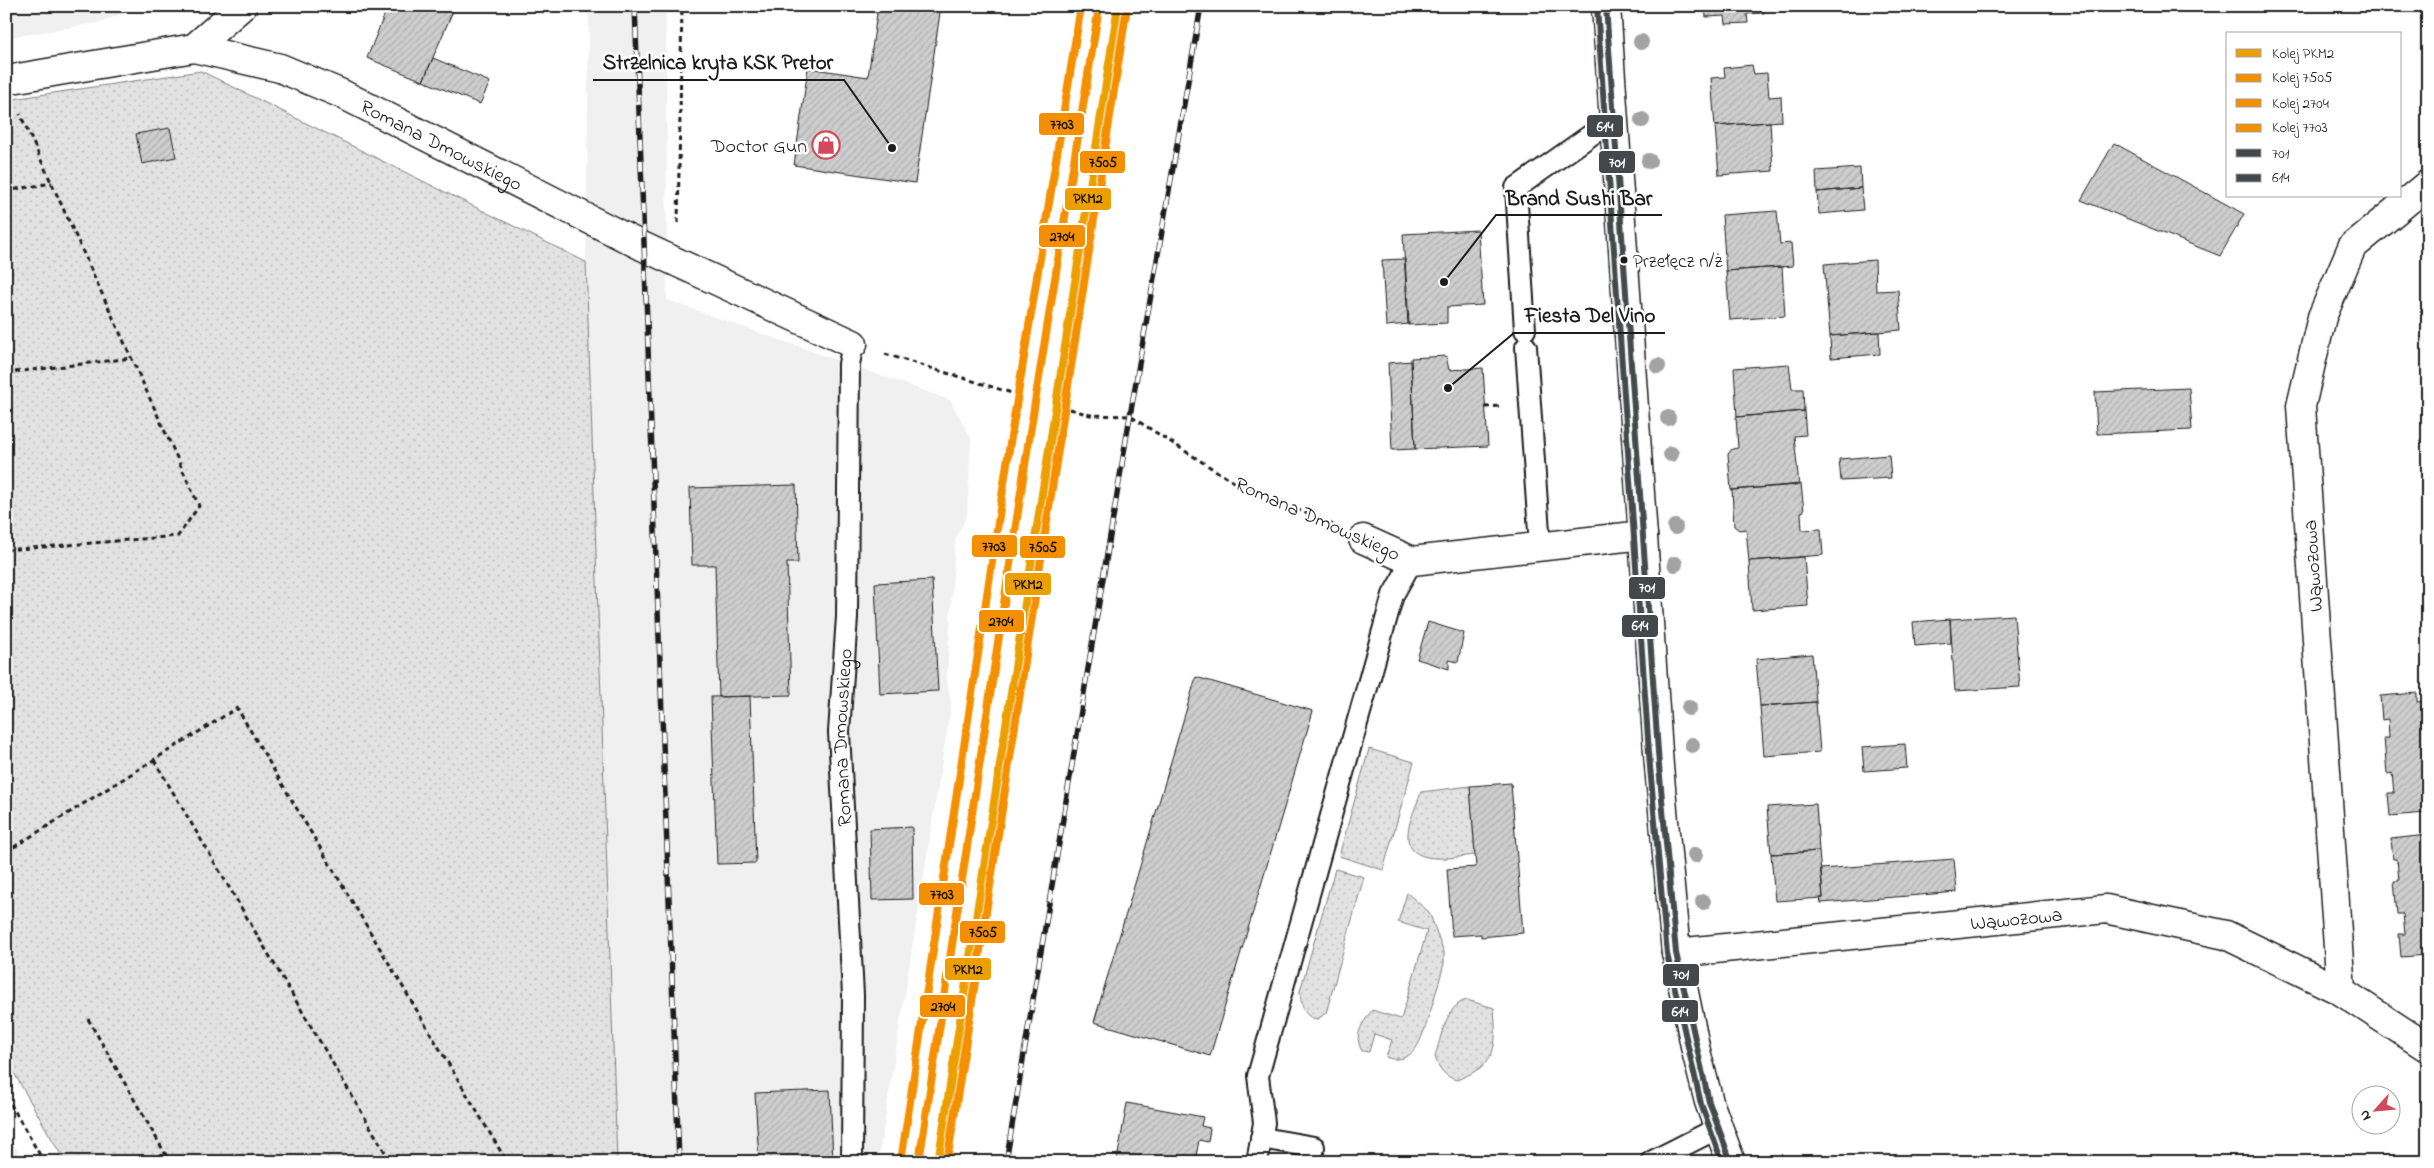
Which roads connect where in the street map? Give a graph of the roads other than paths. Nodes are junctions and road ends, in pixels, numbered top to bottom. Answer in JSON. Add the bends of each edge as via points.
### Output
{"nodes":[{"id":1,"x":242,"y":6,"type":"edge"},
{"id":2,"x":1606,"y":6,"type":"edge"},
{"id":3,"x":194,"y":48,"type":"junction"},
{"id":4,"x":6,"y":80,"type":"edge"},
{"id":5,"x":1615,"y":118,"type":"junction"},
{"id":6,"x":2428,"y":184,"type":"edge"},
{"id":7,"x":854,"y":344,"type":"joint"},
{"id":8,"x":1643,"y":534,"type":"junction"},
{"id":9,"x":1363,"y":538,"type":"road end"},
{"id":10,"x":1540,"y":546,"type":"junction"},
{"id":11,"x":1412,"y":561,"type":"junction"},
{"id":12,"x":1676,"y":953,"type":"junction"},
{"id":13,"x":2341,"y":991,"type":"junction"},
{"id":14,"x":2428,"y":1048,"type":"edge"},
{"id":15,"x":1718,"y":1128,"type":"junction"},
{"id":16,"x":1261,"y":1138,"type":"junction"},
{"id":17,"x":852,"y":1162,"type":"edge"},
{"id":18,"x":1257,"y":1162,"type":"edge"},
{"id":19,"x":1311,"y":1162,"type":"edge"},
{"id":20,"x":1651,"y":1162,"type":"edge"},
{"id":21,"x":1731,"y":1162,"type":"edge"}],
"edges":[{"from":1,"to":3,"type":"street"},
{"from":2,"to":5,"type":"street"},
{"from":3,"to":4,"type":"street","name":"Romana Dmowskiego"},
{"from":3,"to":7,"type":"street","name":"Romana Dmowskiego","via":[[280,68],[342,94],[664,257]]},
{"from":5,"to":8,"type":"street"},
{"from":5,"to":10,"type":"lane","via":[[1516,188]]},
{"from":6,"to":13,"type":"street","name":"Wąwozowa","via":[[2352,246],[2322,317],[2301,406]]},
{"from":7,"to":17,"type":"lane","name":"Romana Dmowskiego","via":[[849,364],[846,617],[839,732],[852,995]]},
{"from":8,"to":10,"type":"street","name":"Romana Dmowskiego"},
{"from":8,"to":12,"type":"street"},
{"from":9,"to":11,"type":"street","name":"Romana Dmowskiego"},
{"from":10,"to":11,"type":"street","name":"Romana Dmowskiego"},
{"from":11,"to":16,"type":"lane","via":[[1393,595],[1258,1076],[1264,1123]]},
{"from":12,"to":13,"type":"street","name":"Wąwozowa","via":[[2106,908],[2226,935]]},
{"from":12,"to":15,"type":"street","via":[[1688,1020]]},
{"from":13,"to":14,"type":"street","name":"Wąwozowa"},
{"from":15,"to":20,"type":"lane"},
{"from":15,"to":21,"type":"street"},
{"from":16,"to":18,"type":"lane"},
{"from":16,"to":19,"type":"lane","via":[[1314,1147]]}]}
